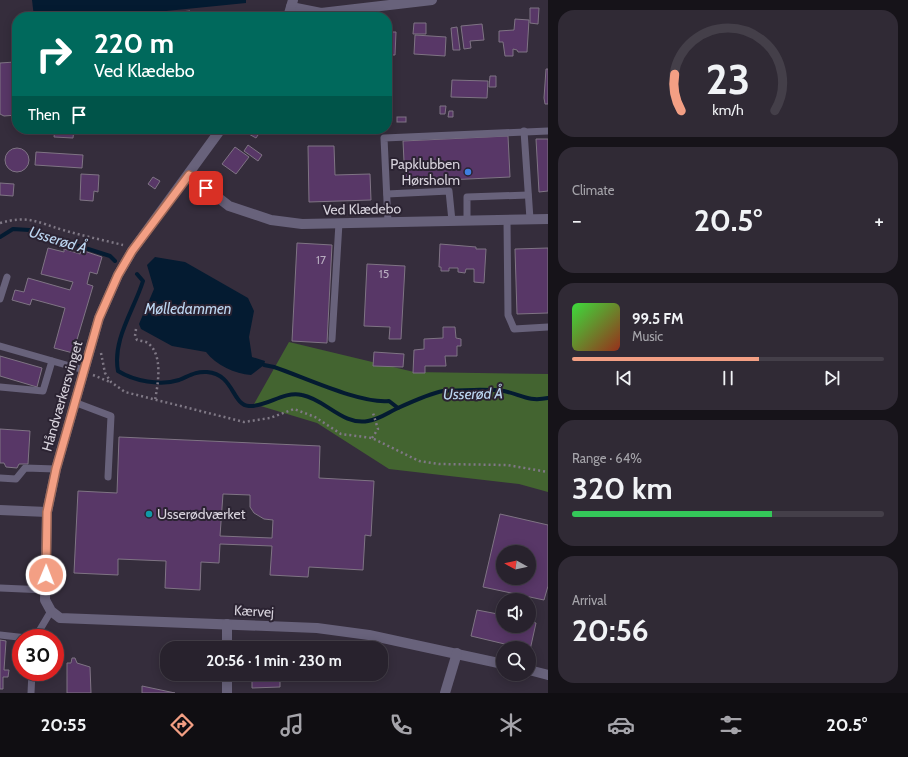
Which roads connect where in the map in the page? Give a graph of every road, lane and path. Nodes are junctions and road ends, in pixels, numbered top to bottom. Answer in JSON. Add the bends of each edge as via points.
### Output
{"nodes":[{"id":1,"x":432,"y":0,"type":"edge"},
{"id":2,"x":291,"y":8,"type":"edge"},
{"id":3,"x":315,"y":12,"type":"edge"},
{"id":4,"x":330,"y":12,"type":"edge"},
{"id":5,"x":524,"y":131,"type":"junction"},
{"id":6,"x":548,"y":131,"type":"edge"},
{"id":7,"x":218,"y":134,"type":"edge"},
{"id":8,"x":189,"y":175,"type":"junction"},
{"id":9,"x":387,"y":194,"type":"junction"},
{"id":10,"x":528,"y":195,"type":"junction"},
{"id":11,"x":530,"y":219,"type":"junction"},
{"id":12,"x":548,"y":219,"type":"edge"},
{"id":13,"x":506,"y":220,"type":"junction"},
{"id":14,"x":452,"y":221,"type":"junction"},
{"id":15,"x":467,"y":221,"type":"junction"},
{"id":16,"x":388,"y":222,"type":"junction"},
{"id":17,"x":0,"y":223,"type":"edge"},
{"id":18,"x":339,"y":223,"type":"junction"},
{"id":19,"x":132,"y":251,"type":"junction"},
{"id":20,"x":6,"y":276,"type":"dead end"},
{"id":21,"x":0,"y":299,"type":"edge"},
{"id":22,"x":548,"y":328,"type":"edge"},
{"id":23,"x":136,"y":329,"type":"dead end"},
{"id":24,"x":332,"y":339,"type":"dead end"},
{"id":25,"x":0,"y":346,"type":"edge"},
{"id":26,"x":101,"y":352,"type":"dead end"},
{"id":27,"x":52,"y":361,"type":"junction"},
{"id":28,"x":84,"y":370,"type":"junction"},
{"id":29,"x":111,"y":382,"type":"junction"},
{"id":30,"x":0,"y":387,"type":"edge"},
{"id":31,"x":155,"y":400,"type":"junction"},
{"id":32,"x":74,"y":402,"type":"junction"},
{"id":33,"x":373,"y":413,"type":"dead end"},
{"id":34,"x":372,"y":438,"type":"junction"},
{"id":35,"x":56,"y":469,"type":"junction"},
{"id":36,"x":548,"y":472,"type":"edge"},
{"id":37,"x":108,"y":476,"type":"dead end"},
{"id":38,"x":0,"y":478,"type":"edge"},
{"id":39,"x":0,"y":510,"type":"edge"},
{"id":40,"x":47,"y":512,"type":"junction"},
{"id":41,"x":0,"y":588,"type":"edge"},
{"id":42,"x":46,"y":590,"type":"junction"},
{"id":43,"x":51,"y":611,"type":"junction"},
{"id":44,"x":227,"y":624,"type":"junction"},
{"id":45,"x":40,"y":629,"type":"edge"},
{"id":46,"x":0,"y":635,"type":"edge"},
{"id":47,"x":12,"y":636,"type":"edge"},
{"id":48,"x":227,"y":641,"type":"edge"},
{"id":49,"x":457,"y":653,"type":"junction"},
{"id":50,"x":496,"y":662,"type":"edge"},
{"id":51,"x":536,"y":672,"type":"edge"},
{"id":52,"x":548,"y":675,"type":"edge"},
{"id":53,"x":32,"y":681,"type":"edge"},
{"id":54,"x":227,"y":681,"type":"edge"},
{"id":55,"x":32,"y":693,"type":"edge"},
{"id":56,"x":227,"y":693,"type":"edge"},
{"id":57,"x":445,"y":693,"type":"edge"}],
"edges":[{"from":1,"to":4,"type":"street"},
{"from":2,"to":3,"type":"street"},
{"from":5,"to":6,"type":"lane"},
{"from":5,"to":9,"type":"lane","via":[[384,138]]},
{"from":5,"to":10,"type":"lane"},
{"from":7,"to":8,"type":"street","name":"Håndværkersvinget"},
{"from":8,"to":18,"type":"street","name":"Ved Klædebo","via":[[230,206],[248,214],[302,224]]},
{"from":8,"to":19,"type":"street","name":"Håndværkersvinget"},
{"from":9,"to":14,"type":"lane","via":[[449,191]]},
{"from":9,"to":16,"type":"lane"},
{"from":10,"to":11,"type":"lane"},
{"from":10,"to":15,"type":"lane","via":[[467,197]]},
{"from":11,"to":12,"type":"street","name":"Ved Klædebo"},
{"from":11,"to":13,"type":"street","name":"Ved Klædebo"},
{"from":13,"to":15,"type":"street","name":"Ved Klædebo"},
{"from":13,"to":22,"type":"lane","via":[[508,315],[514,329]]},
{"from":14,"to":15,"type":"street","name":"Ved Klædebo"},
{"from":14,"to":16,"type":"street","name":"Ved Klædebo"},
{"from":16,"to":18,"type":"street","name":"Ved Klædebo"},
{"from":17,"to":19,"type":"path","via":[[13,219],[35,220],[62,230],[123,245]]},
{"from":18,"to":24,"type":"lane"},
{"from":19,"to":28,"type":"street","name":"Håndværkersvinget","via":[[99,318]]},
{"from":20,"to":21,"type":"lane"},
{"from":23,"to":31,"type":"path","via":[[137,340],[148,343],[158,363]]},
{"from":25,"to":27,"type":"lane"},
{"from":26,"to":29,"type":"path","via":[[105,373]]},
{"from":27,"to":28,"type":"lane"},
{"from":27,"to":30,"type":"lane","via":[[43,391]]},
{"from":28,"to":29,"type":"path"},
{"from":28,"to":32,"type":"street","name":"Håndværkersvinget"},
{"from":29,"to":31,"type":"path","via":[[125,392]]},
{"from":31,"to":34,"type":"path","via":[[244,422],[270,418],[294,409],[315,417],[341,434]]},
{"from":32,"to":35,"type":"street","name":"Håndværkersvinget"},
{"from":32,"to":37,"type":"lane","via":[[111,416]]},
{"from":33,"to":34,"type":"path","via":[[378,429]]},
{"from":34,"to":36,"type":"path","via":[[419,461],[439,464],[507,465]]},
{"from":35,"to":38,"type":"lane","via":[[25,468],[16,478]]},
{"from":35,"to":40,"type":"street","name":"Håndværkersvinget"},
{"from":39,"to":40,"type":"street"},
{"from":40,"to":42,"type":"street","name":"Håndværkersvinget"},
{"from":41,"to":42,"type":"lane"},
{"from":42,"to":43,"type":"street","name":"Håndværkersvinget","via":[[46,600]]},
{"from":43,"to":44,"type":"street","name":"Kærvej","via":[[60,618]]},
{"from":43,"to":45,"type":"lane"},
{"from":44,"to":48,"type":"street"},
{"from":44,"to":49,"type":"street","name":"Kærvej","via":[[317,628]]},
{"from":46,"to":47,"type":"lane"},
{"from":49,"to":50,"type":"street","name":"Kærvej"},
{"from":49,"to":57,"type":"street"},
{"from":51,"to":52,"type":"street"},
{"from":53,"to":55,"type":"lane"},
{"from":54,"to":56,"type":"street"}]}
